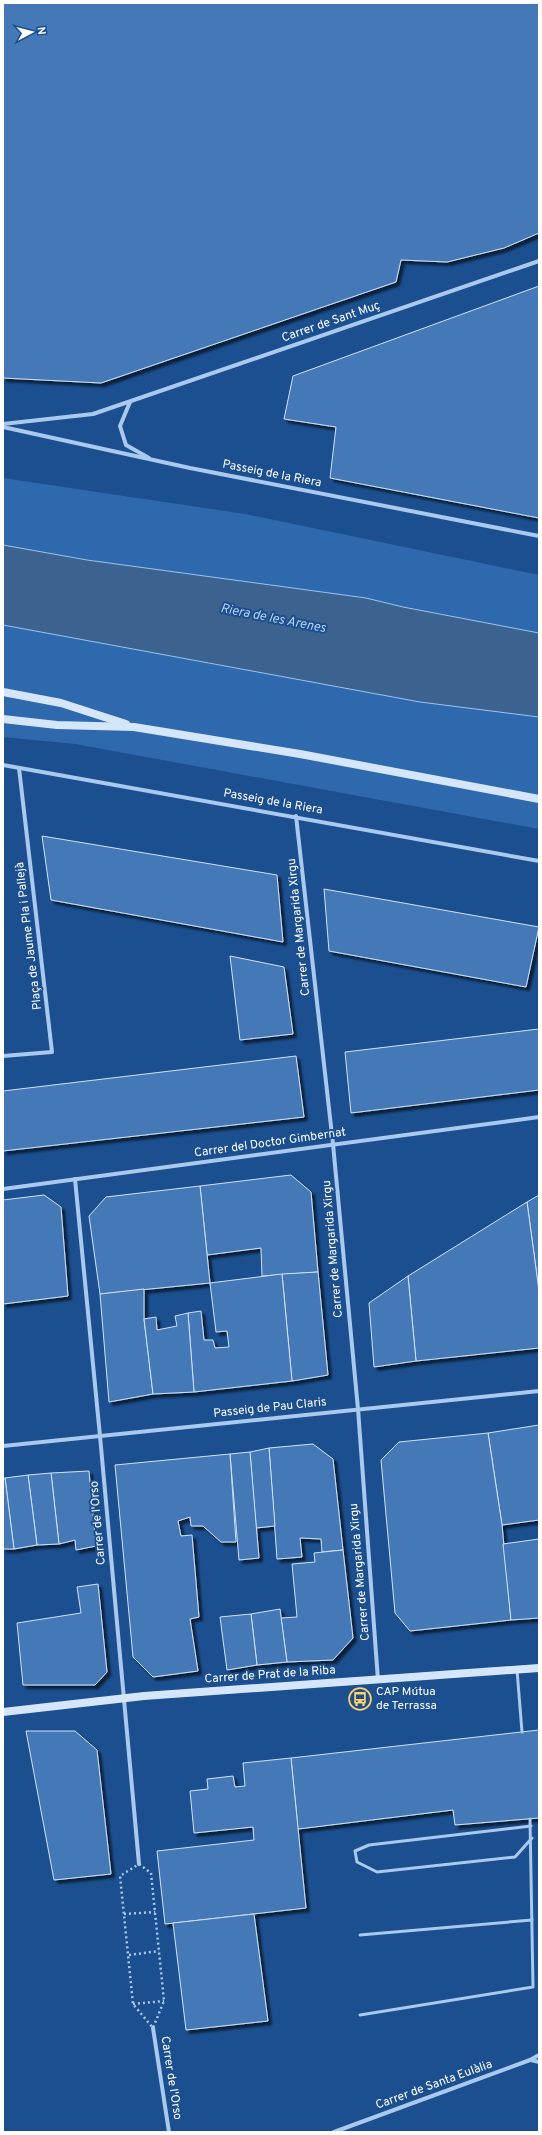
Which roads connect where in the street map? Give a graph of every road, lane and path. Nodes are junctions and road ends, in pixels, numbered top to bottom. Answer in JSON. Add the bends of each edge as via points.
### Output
{"nodes":[{"id":1,"x":539,"y":262,"type":"edge"},
{"id":2,"x":130,"y":402,"type":"junction"},
{"id":3,"x":3,"y":425,"type":"edge"},
{"id":4,"x":153,"y":460,"type":"junction"},
{"id":5,"x":539,"y":536,"type":"edge"},
{"id":6,"x":3,"y":692,"type":"edge"},
{"id":7,"x":3,"y":719,"type":"edge"},
{"id":8,"x":134,"y":727,"type":"junction"},
{"id":9,"x":3,"y":765,"type":"edge"},
{"id":10,"x":19,"y":768,"type":"junction"},
{"id":11,"x":539,"y":799,"type":"edge"},
{"id":12,"x":296,"y":816,"type":"junction"},
{"id":13,"x":539,"y":861,"type":"edge"},
{"id":14,"x":3,"y":1056,"type":"edge"},
{"id":15,"x":539,"y":1117,"type":"edge"},
{"id":16,"x":333,"y":1144,"type":"junction"},
{"id":17,"x":74,"y":1179,"type":"junction"},
{"id":18,"x":3,"y":1189,"type":"edge"},
{"id":19,"x":539,"y":1390,"type":"edge"},
{"id":20,"x":358,"y":1409,"type":"junction"},
{"id":21,"x":100,"y":1436,"type":"junction"},
{"id":22,"x":3,"y":1446,"type":"edge"},
{"id":23,"x":539,"y":1668,"type":"edge"},
{"id":24,"x":517,"y":1669,"type":"junction"},
{"id":25,"x":378,"y":1680,"type":"junction"},
{"id":26,"x":125,"y":1699,"type":"junction"},
{"id":27,"x":3,"y":1712,"type":"edge"},
{"id":28,"x":522,"y":1732,"type":"dead end"},
{"id":29,"x":530,"y":1819,"type":"dead end"},
{"id":30,"x":531,"y":1826,"type":"junction"},
{"id":31,"x":532,"y":1838,"type":"junction"},
{"id":32,"x":139,"y":1864,"type":"dead end"},
{"id":33,"x":151,"y":1873,"type":"dead end"},
{"id":34,"x":120,"y":1876,"type":"dead end"},
{"id":35,"x":155,"y":1912,"type":"junction"},
{"id":36,"x":124,"y":1914,"type":"junction"},
{"id":37,"x":532,"y":1920,"type":"junction"},
{"id":38,"x":360,"y":1935,"type":"dead end"},
{"id":39,"x":159,"y":1951,"type":"junction"},
{"id":40,"x":129,"y":1955,"type":"junction"},
{"id":41,"x":360,"y":2015,"type":"dead end"},
{"id":42,"x":153,"y":2028,"type":"dead end"},
{"id":43,"x":539,"y":2055,"type":"edge"},
{"id":44,"x":530,"y":2060,"type":"junction"},
{"id":45,"x":539,"y":2062,"type":"edge"},
{"id":46,"x":169,"y":2132,"type":"edge"},
{"id":47,"x":334,"y":2132,"type":"edge"}],
"edges":[{"from":1,"to":2,"type":"street","name":"Carrer de Sant Muç"},
{"from":2,"to":3,"type":"street","name":"Carrer de Sant Muç","via":[[93,414]]},
{"from":2,"to":4,"type":"street","via":[[120,426],[126,445]]},
{"from":3,"to":4,"type":"street","name":"Passeig de la Riera"},
{"from":4,"to":5,"type":"street","name":"Passeig de la Riera"},
{"from":6,"to":8,"type":"main road","via":[[61,703]]},
{"from":7,"to":8,"type":"main road","via":[[57,725]]},
{"from":8,"to":11,"type":"main road","via":[[300,754]]},
{"from":9,"to":10,"type":"street","name":"Passeig de la Riera"},
{"from":10,"to":12,"type":"street","name":"Passeig de la Riera"},
{"from":10,"to":14,"type":"street","name":"Plaça de Jaume Pla i Pallejà","via":[[52,1052]]},
{"from":12,"to":13,"type":"street","name":"Passeig de la Riera"},
{"from":12,"to":16,"type":"street","name":"Carrer de Margarida Xirgu"},
{"from":15,"to":16,"type":"street","name":"Carrer del Doctor Gimbernat"},
{"from":16,"to":17,"type":"street","name":"Carrer del Doctor Gimbernat"},
{"from":16,"to":20,"type":"street","name":"Carrer de Margarida Xirgu"},
{"from":17,"to":18,"type":"street","name":"Carrer del Doctor Gimbernat"},
{"from":17,"to":21,"type":"street","name":"Carrer de l'Orso"},
{"from":19,"to":20,"type":"street","name":"Passeig de Pau Claris"},
{"from":20,"to":21,"type":"street","name":"Passeig de Pau Claris"},
{"from":20,"to":25,"type":"street","name":"Carrer de Margarida Xirgu"},
{"from":21,"to":22,"type":"street","name":"Passeig de Pau Claris"},
{"from":21,"to":26,"type":"street","name":"Carrer de l'Orso"},
{"from":23,"to":24,"type":"main road","name":"Carrer de Prat de la Riba"},
{"from":24,"to":25,"type":"main road","name":"Carrer de Prat de la Riba"},
{"from":24,"to":28,"type":"lane"},
{"from":25,"to":26,"type":"main road","name":"Carrer de Prat de la Riba"},
{"from":26,"to":27,"type":"main road","name":"Carrer de Prat de la Riba"},
{"from":26,"to":32,"type":"street","name":"Carrer de l'Orso"},
{"from":29,"to":30,"type":"lane"},
{"from":30,"to":31,"type":"lane"},
{"from":30,"to":31,"type":"lane","via":[[369,1845],[355,1851],[357,1862],[377,1872],[515,1857]]},
{"from":31,"to":37,"type":"lane"},
{"from":33,"to":35,"type":"path"},
{"from":34,"to":36,"type":"path"},
{"from":35,"to":36,"type":"path"},
{"from":35,"to":39,"type":"path"},
{"from":36,"to":40,"type":"path"},
{"from":37,"to":38,"type":"lane"},
{"from":37,"to":41,"type":"lane","via":[[533,1987]]},
{"from":39,"to":40,"type":"path"},
{"from":39,"to":40,"type":"path","via":[[164,2000],[134,2004]]},
{"from":42,"to":46,"type":"street","name":"Carrer de l'Orso"},
{"from":43,"to":44,"type":"street","name":"Carrer de Santa Eulàlia"},
{"from":44,"to":45,"type":"street"},
{"from":44,"to":47,"type":"street","name":"Carrer de Santa Eulàlia"}]}
